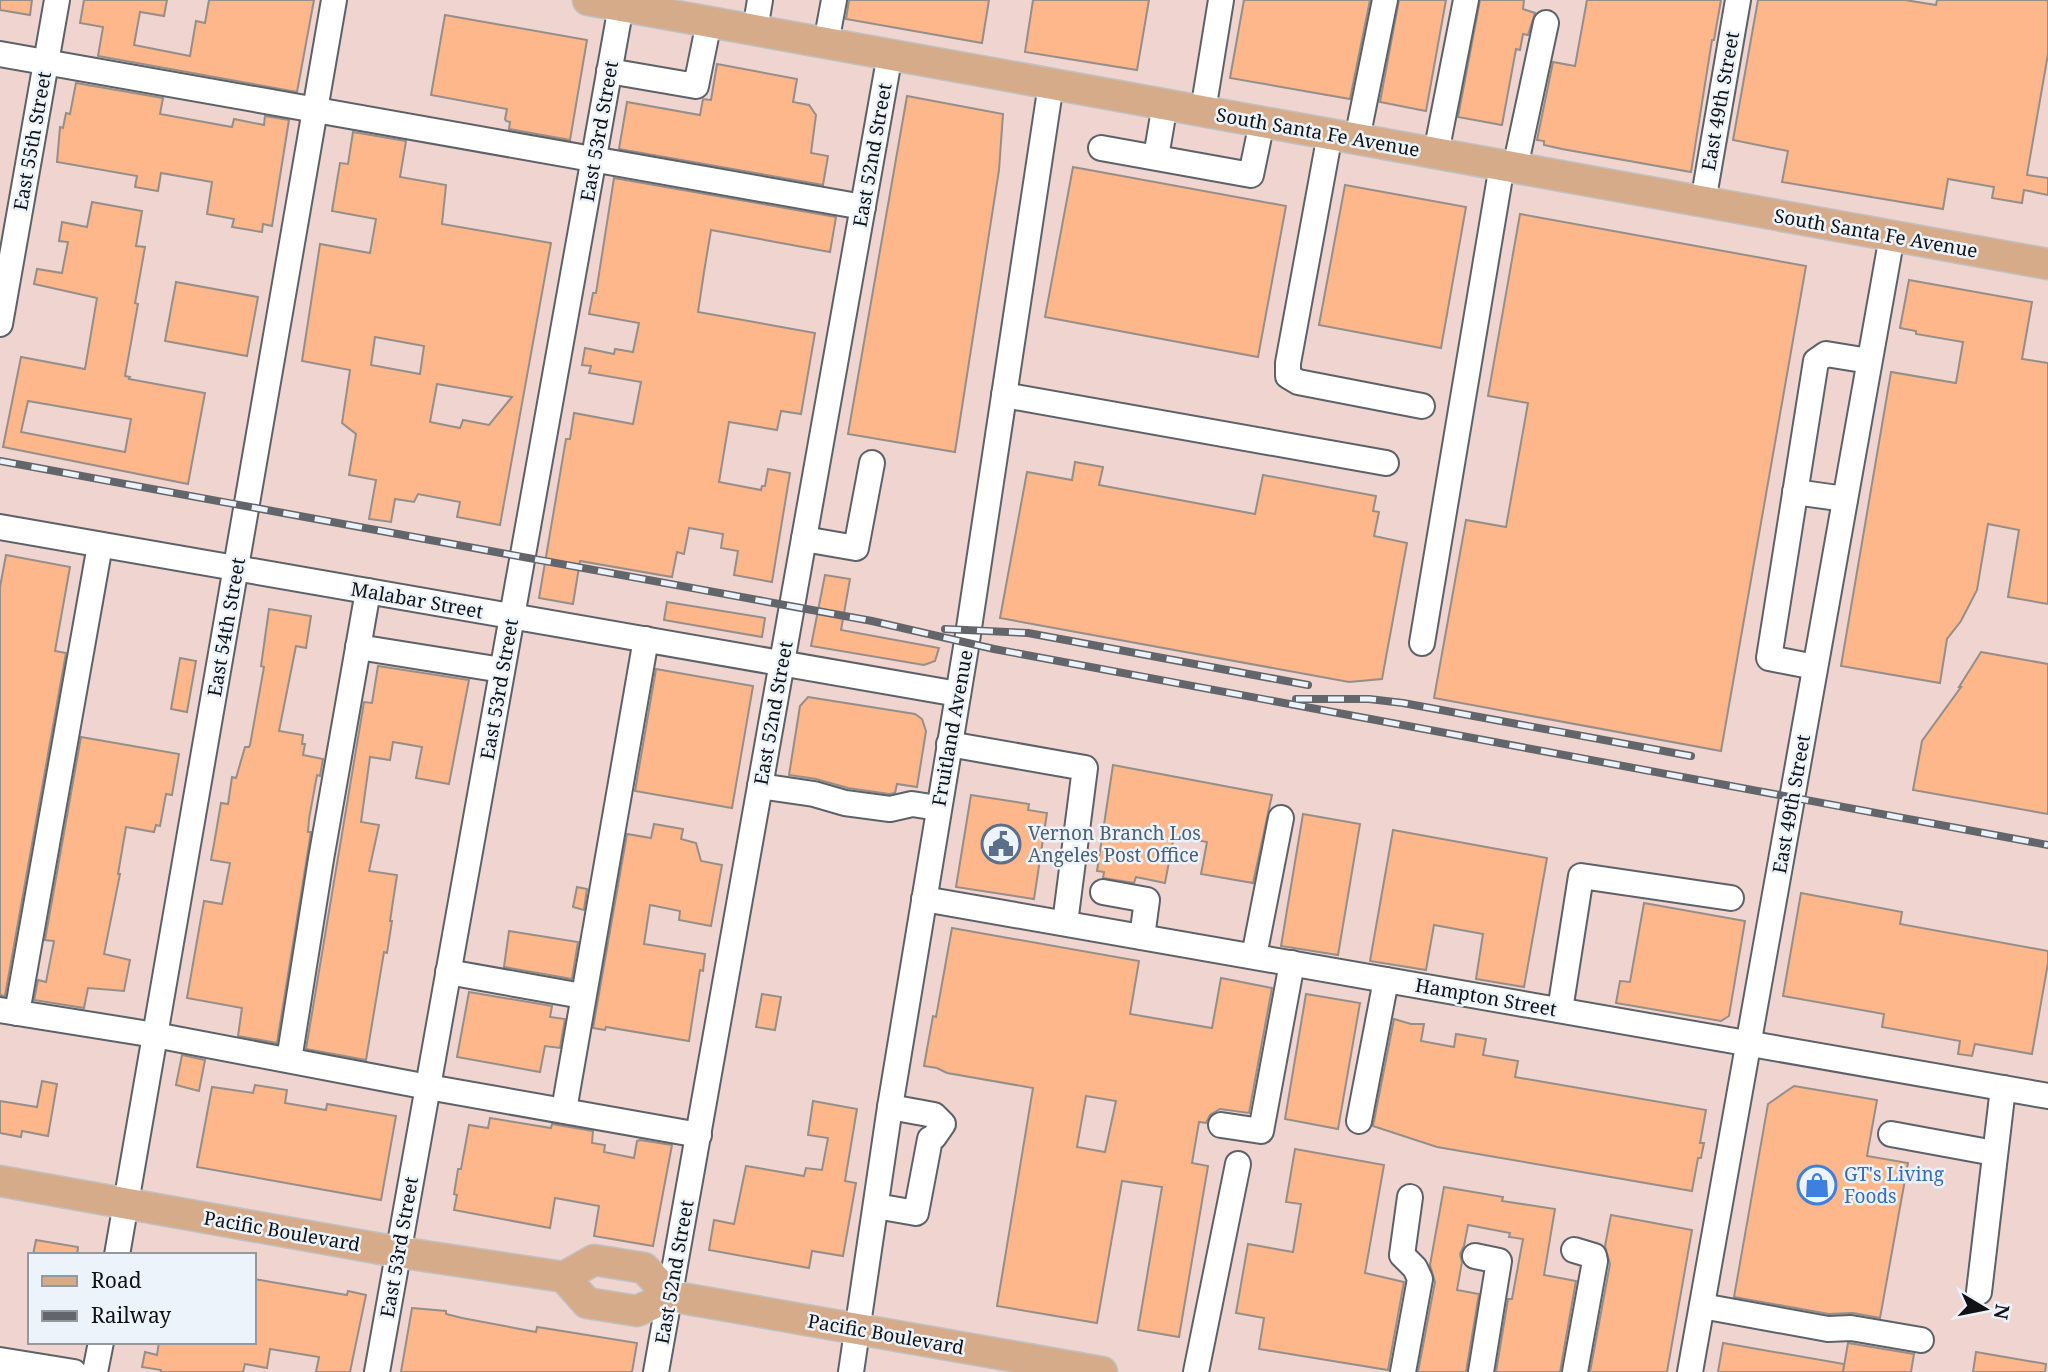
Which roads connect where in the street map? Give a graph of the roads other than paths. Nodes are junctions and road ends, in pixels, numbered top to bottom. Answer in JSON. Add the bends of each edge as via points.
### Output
{"nodes":[{"id":1,"x":57,"y":0,"type":"edge"},
{"id":2,"x":334,"y":0,"type":"edge"},
{"id":3,"x":588,"y":0,"type":"edge"},
{"id":4,"x":761,"y":0,"type":"edge"},
{"id":5,"x":834,"y":0,"type":"edge"},
{"id":6,"x":1221,"y":0,"type":"edge"},
{"id":7,"x":1384,"y":0,"type":"edge"},
{"id":8,"x":1466,"y":0,"type":"edge"},
{"id":9,"x":1738,"y":0,"type":"edge"},
{"id":10,"x":621,"y":6,"type":"junction"},
{"id":11,"x":709,"y":22,"type":"junction"},
{"id":12,"x":1546,"y":23,"type":"dead end"},
{"id":13,"x":755,"y":30,"type":"junction"},
{"id":14,"x":826,"y":43,"type":"junction"},
{"id":15,"x":0,"y":54,"type":"edge"},
{"id":16,"x":890,"y":54,"type":"junction"},
{"id":17,"x":46,"y":62,"type":"junction"},
{"id":18,"x":609,"y":71,"type":"junction"},
{"id":19,"x":1051,"y":84,"type":"junction"},
{"id":20,"x":1165,"y":104,"type":"junction"},
{"id":21,"x":315,"y":111,"type":"junction"},
{"id":22,"x":1203,"y":111,"type":"junction"},
{"id":23,"x":1262,"y":122,"type":"junction"},
{"id":24,"x":1344,"y":137,"type":"junction"},
{"id":25,"x":1101,"y":148,"type":"dead end"},
{"id":26,"x":1436,"y":153,"type":"junction"},
{"id":27,"x":1156,"y":157,"type":"junction"},
{"id":28,"x":593,"y":161,"type":"junction"},
{"id":29,"x":1509,"y":166,"type":"junction"},
{"id":30,"x":1703,"y":202,"type":"junction"},
{"id":31,"x":863,"y":207,"type":"junction"},
{"id":32,"x":1892,"y":236,"type":"junction"},
{"id":33,"x":2048,"y":264,"type":"edge"},
{"id":34,"x":0,"y":324,"type":"edge"},
{"id":35,"x":1869,"y":361,"type":"junction"},
{"id":36,"x":1004,"y":395,"type":"junction"},
{"id":37,"x":1422,"y":406,"type":"dead end"},
{"id":38,"x":872,"y":463,"type":"dead end"},
{"id":39,"x":1385,"y":463,"type":"dead end"},
{"id":40,"x":1795,"y":492,"type":"junction"},
{"id":41,"x":1845,"y":499,"type":"junction"},
{"id":42,"x":0,"y":527,"type":"edge"},
{"id":43,"x":804,"y":539,"type":"junction"},
{"id":44,"x":100,"y":545,"type":"junction"},
{"id":45,"x":236,"y":568,"type":"junction"},
{"id":46,"x":368,"y":591,"type":"junction"},
{"id":47,"x":512,"y":616,"type":"junction"},
{"id":48,"x":646,"y":639,"type":"junction"},
{"id":49,"x":1422,"y":643,"type":"dead end"},
{"id":50,"x":358,"y":647,"type":"junction"},
{"id":51,"x":782,"y":663,"type":"junction"},
{"id":52,"x":1815,"y":667,"type":"junction"},
{"id":53,"x":502,"y":670,"type":"junction"},
{"id":54,"x":958,"y":694,"type":"junction"},
{"id":55,"x":949,"y":744,"type":"junction"},
{"id":56,"x":760,"y":786,"type":"junction"},
{"id":57,"x":938,"y":808,"type":"junction"},
{"id":58,"x":1281,"y":818,"type":"dead end"},
{"id":59,"x":1103,"y":892,"type":"dead end"},
{"id":60,"x":1731,"y":898,"type":"dead end"},
{"id":61,"x":924,"y":899,"type":"junction"},
{"id":62,"x":1065,"y":923,"type":"junction"},
{"id":63,"x":1142,"y":937,"type":"junction"},
{"id":64,"x":1254,"y":956,"type":"junction"},
{"id":65,"x":1292,"y":963,"type":"junction"},
{"id":66,"x":448,"y":972,"type":"junction"},
{"id":67,"x":1386,"y":980,"type":"junction"},
{"id":68,"x":571,"y":994,"type":"dead end"},
{"id":69,"x":1560,"y":1010,"type":"junction"},
{"id":70,"x":8,"y":1012,"type":"edge"},
{"id":71,"x":155,"y":1035,"type":"junction"},
{"id":72,"x":1749,"y":1043,"type":"junction"},
{"id":73,"x":289,"y":1060,"type":"junction"},
{"id":74,"x":428,"y":1087,"type":"junction"},
{"id":75,"x":2003,"y":1088,"type":"junction"},
{"id":76,"x":2048,"y":1096,"type":"edge"},
{"id":77,"x":890,"y":1107,"type":"junction"},
{"id":78,"x":564,"y":1110,"type":"junction"},
{"id":79,"x":1359,"y":1121,"type":"dead end"},
{"id":80,"x":1221,"y":1125,"type":"dead end"},
{"id":81,"x":699,"y":1135,"type":"junction"},
{"id":82,"x":1891,"y":1135,"type":"dead end"},
{"id":83,"x":1994,"y":1153,"type":"junction"},
{"id":84,"x":1238,"y":1164,"type":"dead end"},
{"id":85,"x":0,"y":1181,"type":"edge"},
{"id":86,"x":1410,"y":1197,"type":"dead end"},
{"id":87,"x":126,"y":1203,"type":"junction"},
{"id":88,"x":876,"y":1206,"type":"junction"},
{"id":89,"x":1574,"y":1250,"type":"dead end"},
{"id":90,"x":398,"y":1251,"type":"junction"},
{"id":91,"x":117,"y":1253,"type":"edge"},
{"id":92,"x":1475,"y":1256,"type":"dead end"},
{"id":93,"x":564,"y":1278,"type":"junction"},
{"id":94,"x":1979,"y":1292,"type":"dead end"},
{"id":95,"x":670,"y":1296,"type":"junction"},
{"id":96,"x":1702,"y":1306,"type":"junction"},
{"id":97,"x":858,"y":1329,"type":"junction"},
{"id":98,"x":1921,"y":1340,"type":"dead end"},
{"id":99,"x":101,"y":1344,"type":"edge"},
{"id":100,"x":0,"y":1360,"type":"edge"},
{"id":101,"x":74,"y":1372,"type":"edge"},
{"id":102,"x":95,"y":1372,"type":"edge"},
{"id":103,"x":376,"y":1372,"type":"edge"},
{"id":104,"x":656,"y":1372,"type":"edge"},
{"id":105,"x":851,"y":1372,"type":"edge"},
{"id":106,"x":1102,"y":1372,"type":"edge"},
{"id":107,"x":1196,"y":1372,"type":"edge"},
{"id":108,"x":1403,"y":1372,"type":"edge"},
{"id":109,"x":1480,"y":1372,"type":"edge"},
{"id":110,"x":1575,"y":1372,"type":"edge"},
{"id":111,"x":1690,"y":1372,"type":"edge"}],
"edges":[{"from":1,"to":17,"type":"street","name":"East 55th Street"},
{"from":2,"to":21,"type":"street","name":"East 54th Street"},
{"from":3,"to":10,"type":"main road","name":"South Santa Fe Avenue"},
{"from":4,"to":13,"type":"street"},
{"from":5,"to":14,"type":"street"},
{"from":6,"to":22,"type":"street"},
{"from":7,"to":24,"type":"street"},
{"from":8,"to":26,"type":"street"},
{"from":9,"to":30,"type":"street","name":"East 49th Street"},
{"from":10,"to":11,"type":"main road","name":"South Santa Fe Avenue"},
{"from":10,"to":18,"type":"street","name":"East 53rd Street"},
{"from":11,"to":13,"type":"main road","name":"South Santa Fe Avenue"},
{"from":11,"to":18,"type":"street","via":[[696,86]]},
{"from":12,"to":29,"type":"street"},
{"from":13,"to":14,"type":"main road","name":"South Santa Fe Avenue"},
{"from":14,"to":16,"type":"main road","name":"South Santa Fe Avenue"},
{"from":15,"to":17,"type":"street"},
{"from":16,"to":19,"type":"main road","name":"South Santa Fe Avenue"},
{"from":16,"to":31,"type":"street","name":"East 52nd Street"},
{"from":17,"to":21,"type":"street"},
{"from":17,"to":34,"type":"street","name":"East 55th Street"},
{"from":18,"to":28,"type":"street","name":"East 53rd Street"},
{"from":19,"to":20,"type":"main road","name":"South Santa Fe Avenue"},
{"from":19,"to":36,"type":"street","name":"Fruitland Avenue"},
{"from":20,"to":22,"type":"main road","name":"South Santa Fe Avenue"},
{"from":20,"to":27,"type":"street"},
{"from":21,"to":28,"type":"street"},
{"from":21,"to":45,"type":"street","name":"East 54th Street"},
{"from":22,"to":23,"type":"main road","name":"South Santa Fe Avenue"},
{"from":23,"to":24,"type":"main road","name":"South Santa Fe Avenue"},
{"from":23,"to":27,"type":"street","via":[[1251,175]]},
{"from":24,"to":26,"type":"main road","name":"South Santa Fe Avenue"},
{"from":24,"to":37,"type":"street","via":[[1288,376],[1298,382]]},
{"from":25,"to":27,"type":"street"},
{"from":26,"to":29,"type":"main road","name":"South Santa Fe Avenue"},
{"from":28,"to":31,"type":"street"},
{"from":28,"to":47,"type":"street","name":"East 53rd Street"},
{"from":29,"to":30,"type":"main road","name":"South Santa Fe Avenue"},
{"from":29,"to":49,"type":"street"},
{"from":30,"to":32,"type":"main road","name":"South Santa Fe Avenue"},
{"from":31,"to":43,"type":"street","name":"East 52nd Street"},
{"from":32,"to":33,"type":"main road","name":"South Santa Fe Avenue"},
{"from":32,"to":35,"type":"street","name":"East 49th Street"},
{"from":35,"to":40,"type":"street","via":[[1826,354],[1816,361]]},
{"from":35,"to":41,"type":"street","name":"East 49th Street"},
{"from":36,"to":39,"type":"street"},
{"from":36,"to":54,"type":"street","name":"Fruitland Avenue"},
{"from":38,"to":43,"type":"street","via":[[856,548]]},
{"from":40,"to":41,"type":"street"},
{"from":40,"to":52,"type":"street","via":[[1769,657]]},
{"from":41,"to":52,"type":"street","name":"East 49th Street"},
{"from":42,"to":44,"type":"street","name":"Malabar Street"},
{"from":43,"to":51,"type":"street","name":"East 52nd Street"},
{"from":44,"to":45,"type":"street","name":"Malabar Street"},
{"from":44,"to":70,"type":"street"},
{"from":45,"to":46,"type":"street","name":"Malabar Street"},
{"from":45,"to":71,"type":"street","name":"East 54th Street"},
{"from":46,"to":47,"type":"street","name":"Malabar Street"},
{"from":46,"to":50,"type":"street"},
{"from":47,"to":48,"type":"street","name":"Malabar Street"},
{"from":47,"to":53,"type":"street","name":"East 53rd Street"},
{"from":48,"to":51,"type":"street","name":"Malabar Street"},
{"from":48,"to":78,"type":"street"},
{"from":50,"to":53,"type":"street"},
{"from":50,"to":73,"type":"street"},
{"from":51,"to":54,"type":"street","name":"Malabar Street"},
{"from":51,"to":56,"type":"street","name":"East 52nd Street"},
{"from":52,"to":72,"type":"street","name":"East 49th Street"},
{"from":53,"to":66,"type":"street","name":"East 53rd Street"},
{"from":54,"to":55,"type":"street","name":"Fruitland Avenue"},
{"from":55,"to":57,"type":"street","name":"Fruitland Avenue"},
{"from":55,"to":62,"type":"street","via":[[1086,768]]},
{"from":56,"to":57,"type":"street","via":[[890,809],[912,804]]},
{"from":56,"to":81,"type":"street","name":"East 52nd Street"},
{"from":57,"to":61,"type":"street","name":"Fruitland Avenue"},
{"from":58,"to":64,"type":"street"},
{"from":59,"to":63,"type":"street","via":[[1147,900]]},
{"from":60,"to":69,"type":"street","via":[[1581,876]]},
{"from":61,"to":62,"type":"street","name":"Hampton Street"},
{"from":61,"to":77,"type":"street","name":"Fruitland Avenue"},
{"from":62,"to":63,"type":"street","name":"Hampton Street"},
{"from":63,"to":64,"type":"street","name":"Hampton Street"},
{"from":64,"to":65,"type":"street","name":"Hampton Street"},
{"from":65,"to":67,"type":"street","name":"Hampton Street"},
{"from":65,"to":80,"type":"street","via":[[1261,1132]]},
{"from":66,"to":68,"type":"street"},
{"from":66,"to":74,"type":"street","name":"East 53rd Street"},
{"from":67,"to":69,"type":"street","name":"Hampton Street"},
{"from":67,"to":79,"type":"street"},
{"from":69,"to":72,"type":"street","name":"Hampton Street"},
{"from":70,"to":71,"type":"street"},
{"from":71,"to":73,"type":"street"},
{"from":71,"to":87,"type":"street","name":"East 54th Street"},
{"from":72,"to":75,"type":"street","name":"Hampton Street"},
{"from":72,"to":96,"type":"street","name":"East 49th Street"},
{"from":73,"to":74,"type":"street"},
{"from":74,"to":78,"type":"street"},
{"from":74,"to":90,"type":"street","name":"East 53rd Street"},
{"from":75,"to":76,"type":"street","name":"Hampton Street"},
{"from":75,"to":83,"type":"street"},
{"from":77,"to":88,"type":"street","name":"Fruitland Avenue"},
{"from":77,"to":88,"type":"street","via":[[934,1115],[943,1124],[930,1139],[916,1213]]},
{"from":78,"to":81,"type":"street"},
{"from":81,"to":95,"type":"street","name":"East 52nd Street"},
{"from":82,"to":83,"type":"street"},
{"from":83,"to":94,"type":"street"},
{"from":84,"to":107,"type":"street"},
{"from":85,"to":87,"type":"main road","name":"Pacific Boulevard"},
{"from":86,"to":108,"type":"street","via":[[1402,1255],[1420,1279]]},
{"from":87,"to":90,"type":"main road","name":"Pacific Boulevard"},
{"from":87,"to":91,"type":"street","name":"East 54th Street"},
{"from":88,"to":97,"type":"street","name":"Fruitland Avenue"},
{"from":89,"to":110,"type":"street","via":[[1594,1255],[1595,1261]]},
{"from":90,"to":93,"type":"main road","name":"Pacific Boulevard"},
{"from":90,"to":103,"type":"street","name":"East 53rd Street"},
{"from":92,"to":109,"type":"street","via":[[1499,1261]]},
{"from":93,"to":95,"type":"main road","via":[[587,1303],[637,1311]]},
{"from":93,"to":95,"type":"main road","via":[[594,1260],[644,1268]]},
{"from":95,"to":97,"type":"main road","name":"Pacific Boulevard"},
{"from":95,"to":104,"type":"street","name":"East 52nd Street"},
{"from":96,"to":98,"type":"street"},
{"from":96,"to":111,"type":"street","name":"East 49th Street"},
{"from":97,"to":105,"type":"street","name":"Fruitland Avenue"},
{"from":97,"to":106,"type":"main road","name":"Pacific Boulevard"},
{"from":99,"to":102,"type":"street"},
{"from":100,"to":101,"type":"street"}]}
